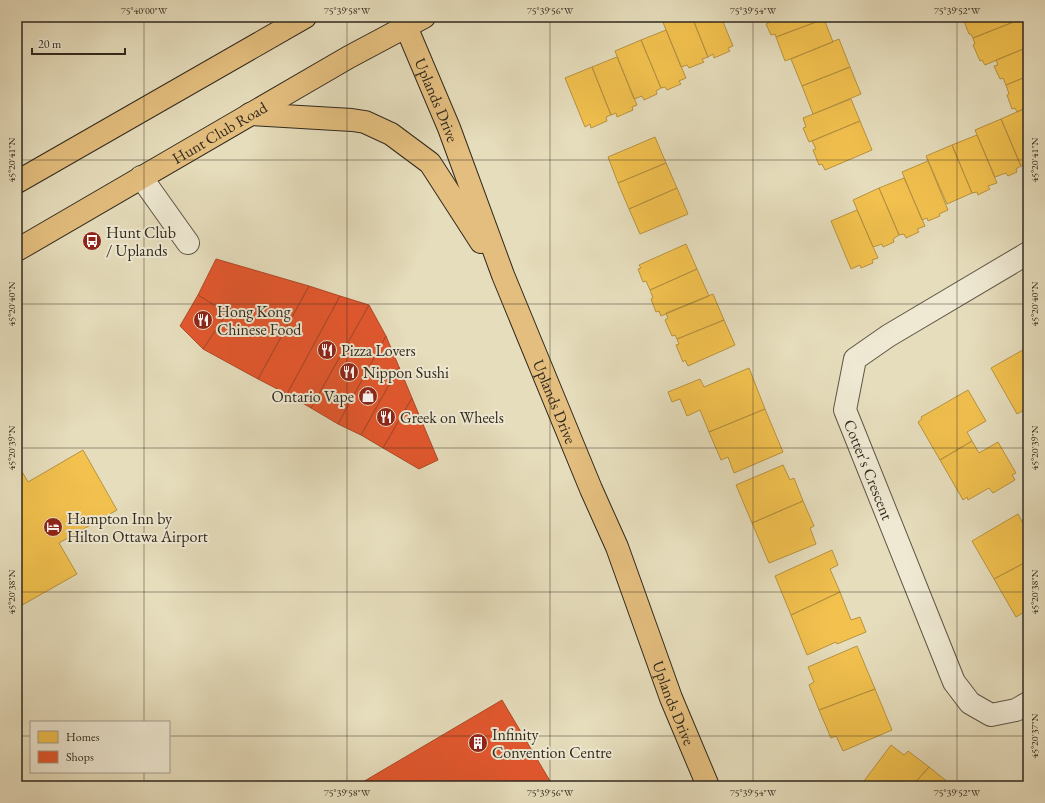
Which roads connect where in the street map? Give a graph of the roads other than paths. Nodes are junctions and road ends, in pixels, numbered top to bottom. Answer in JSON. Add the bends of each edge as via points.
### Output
{"nodes":[{"id":1,"x":305,"y":17,"type":"edge"},
{"id":2,"x":411,"y":20,"type":"edge"},
{"id":3,"x":250,"y":114,"type":"junction"},
{"id":4,"x":141,"y":177,"type":"junction"},
{"id":5,"x":17,"y":182,"type":"edge"},
{"id":6,"x":188,"y":243,"type":"dead end"},
{"id":7,"x":17,"y":250,"type":"edge"},
{"id":8,"x":1028,"y":253,"type":"edge"},
{"id":9,"x":503,"y":275,"type":"junction"},
{"id":10,"x":1028,"y":703,"type":"edge"},
{"id":11,"x":708,"y":786,"type":"edge"}],
"edges":[{"from":1,"to":5,"type":"main road"},
{"from":2,"to":3,"type":"main road","name":"Hunt Club Road"},
{"from":2,"to":9,"type":"main road","name":"Uplands Drive"},
{"from":3,"to":4,"type":"main road","name":"Hunt Club Road"},
{"from":3,"to":9,"type":"main road","via":[[352,120],[365,122],[391,134],[430,163]]},
{"from":4,"to":6,"type":"street"},
{"from":4,"to":7,"type":"main road","name":"Hunt Club Road"},
{"from":8,"to":10,"type":"street","name":"Cotter's Crescent","via":[[888,336],[855,359],[845,410],[954,682],[970,703],[991,715],[1016,710]]},
{"from":9,"to":11,"type":"main road","name":"Uplands Drive","via":[[590,489],[617,547],[671,698]]}]}
